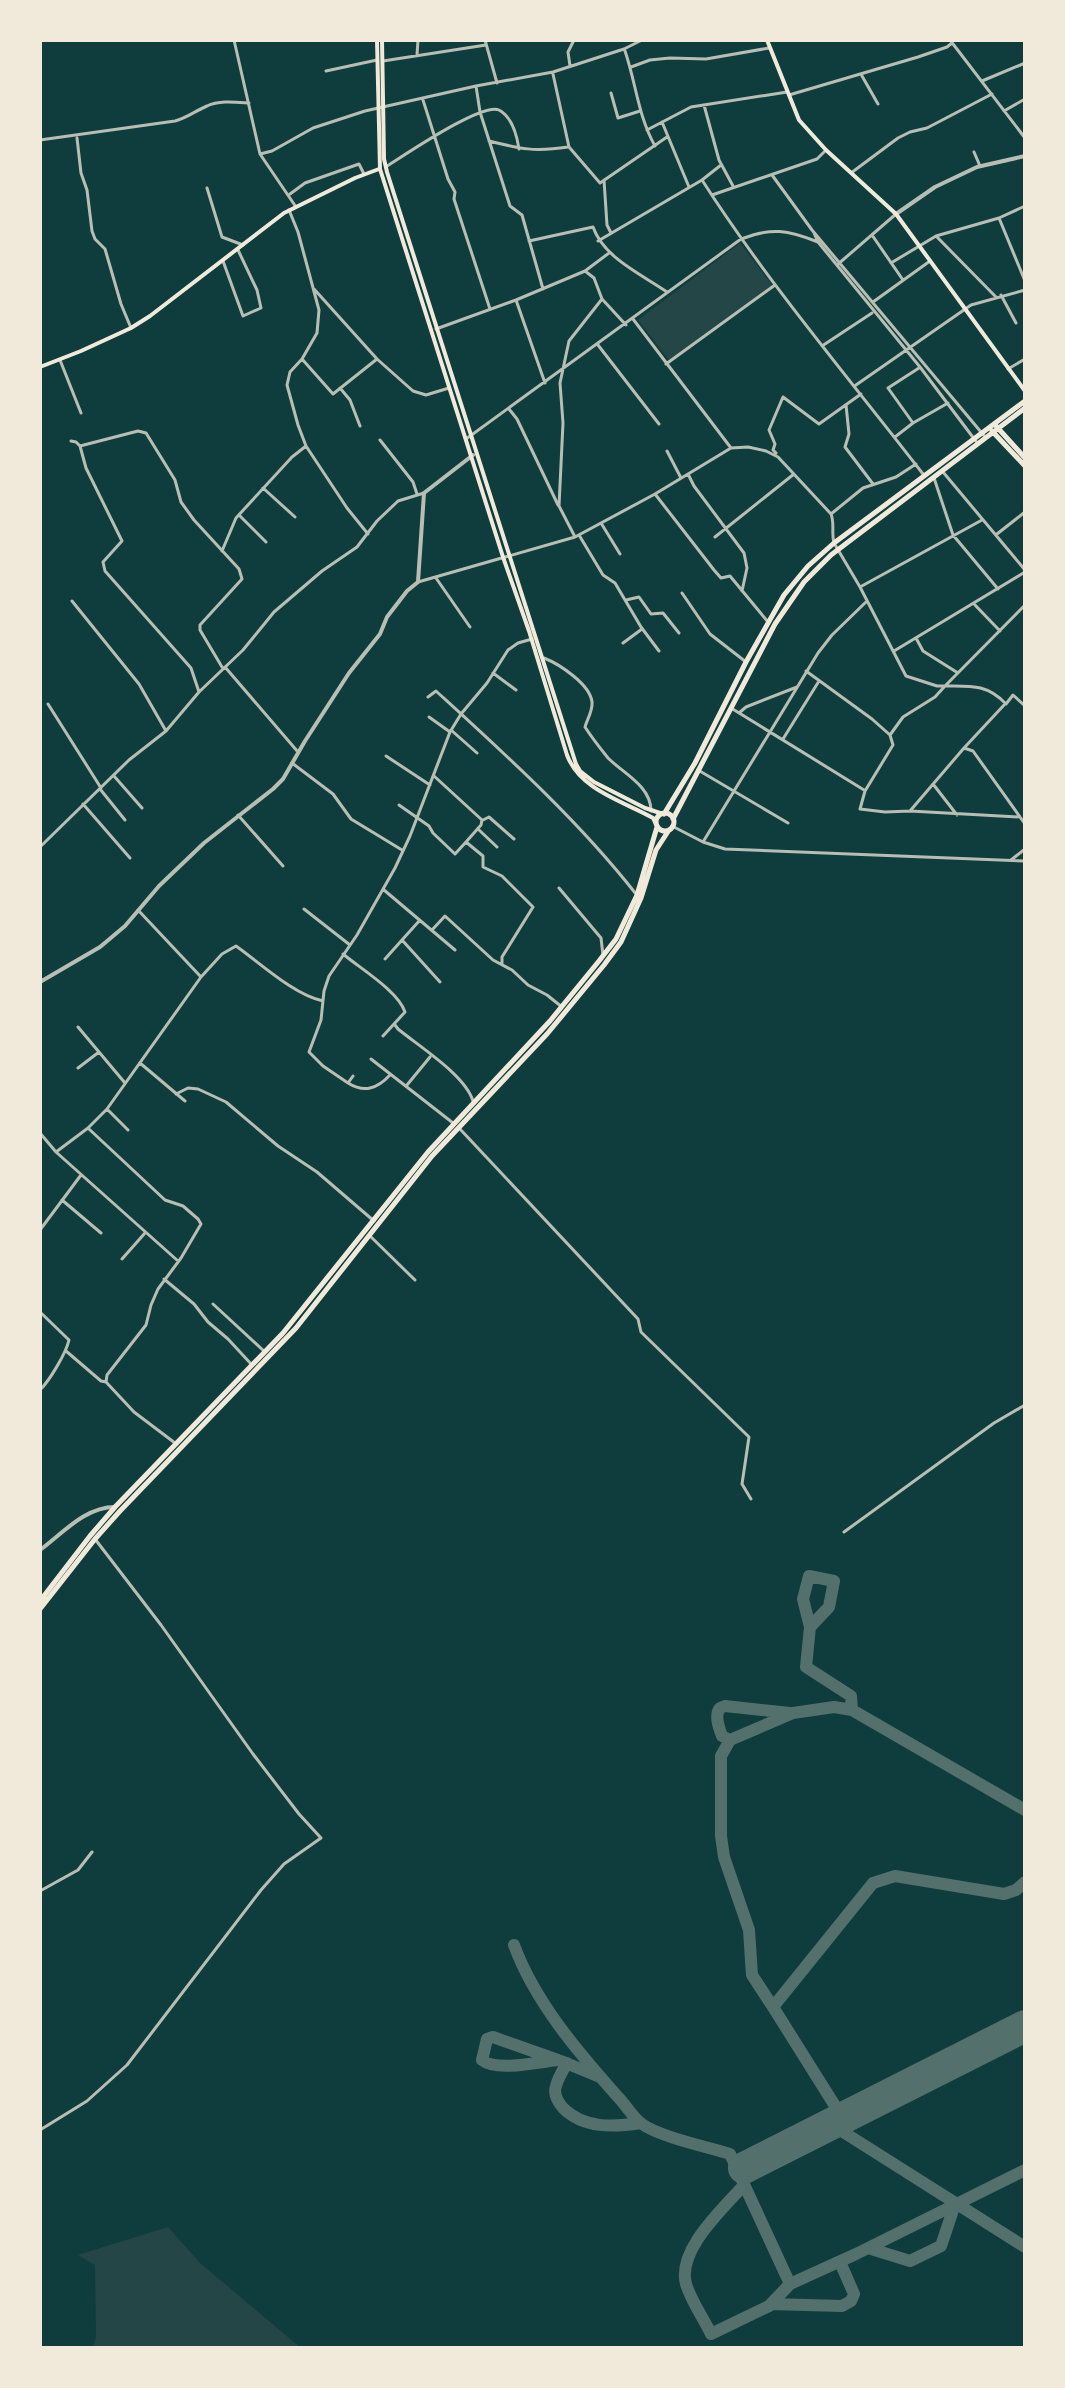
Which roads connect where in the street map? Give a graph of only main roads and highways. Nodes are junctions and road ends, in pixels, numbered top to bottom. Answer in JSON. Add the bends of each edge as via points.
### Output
{"nodes":[{"id":1,"x":379,"y":40,"type":"edge"},
{"id":2,"x":767,"y":40,"type":"edge"},
{"id":3,"x":382,"y":168,"type":"junction"},
{"id":4,"x":40,"y":367,"type":"edge"},
{"id":5,"x":1025,"y":391,"type":"edge"},
{"id":6,"x":1025,"y":401,"type":"edge"},
{"id":7,"x":1025,"y":408,"type":"edge"},
{"id":8,"x":993,"y":428,"type":"junction"},
{"id":9,"x":468,"y":438,"type":"junction"},
{"id":10,"x":976,"y":441,"type":"junction"},
{"id":11,"x":1025,"y":458,"type":"edge"},
{"id":12,"x":1025,"y":466,"type":"edge"},
{"id":13,"x":930,"y":479,"type":"junction"},
{"id":14,"x":506,"y":556,"type":"junction"},
{"id":15,"x":698,"y":766,"type":"junction"},
{"id":16,"x":663,"y":814,"type":"junction"},
{"id":17,"x":673,"y":819,"type":"junction"},
{"id":18,"x":656,"y":826,"type":"junction"},
{"id":19,"x":671,"y":828,"type":"junction"},
{"id":20,"x":602,"y":960,"type":"junction"},
{"id":21,"x":490,"y":1088,"type":"junction"},
{"id":22,"x":456,"y":1125,"type":"junction"},
{"id":23,"x":368,"y":1233,"type":"junction"},
{"id":24,"x":285,"y":1336,"type":"junction"},
{"id":25,"x":208,"y":1415,"type":"junction"},
{"id":26,"x":118,"y":1509,"type":"junction"},
{"id":27,"x":40,"y":1601,"type":"edge"},
{"id":28,"x":40,"y":1609,"type":"edge"}],
"edges":[{"from":1,"to":3,"type":"main road"},
{"from":2,"to":5,"type":"main road","via":[[799,120],[896,214]]},
{"from":3,"to":4,"type":"main road","via":[[289,210],[131,328]]},
{"from":3,"to":9,"type":"main road"},
{"from":3,"to":9,"type":"main road"},
{"from":6,"to":8,"type":"main road"},
{"from":7,"to":8,"type":"main road"},
{"from":8,"to":10,"type":"main road"},
{"from":8,"to":11,"type":"main road"},
{"from":8,"to":12,"type":"main road"},
{"from":9,"to":14,"type":"main road"},
{"from":10,"to":13,"type":"main road"},
{"from":10,"to":13,"type":"main road"},
{"from":13,"to":15,"type":"main road","via":[[812,573],[775,624]]},
{"from":13,"to":15,"type":"main road","via":[[834,543],[791,585],[746,662]]},
{"from":14,"to":16,"type":"main road","via":[[580,771]]},
{"from":14,"to":18,"type":"main road","via":[[570,765],[592,786],[653,818]]},
{"from":15,"to":16,"type":"main road"},
{"from":15,"to":17,"type":"main road"},
{"from":16,"to":17,"type":"main road"},
{"from":16,"to":18,"type":"main road"},
{"from":17,"to":19,"type":"main road"},
{"from":18,"to":19,"type":"main road"},
{"from":18,"to":20,"type":"main road","via":[[637,895]]},
{"from":19,"to":20,"type":"main road","via":[[656,850],[621,942]]},
{"from":20,"to":21,"type":"main road"},
{"from":20,"to":21,"type":"main road","via":[[554,1026]]},
{"from":21,"to":22,"type":"main road"},
{"from":21,"to":22,"type":"main road"},
{"from":22,"to":23,"type":"main road"},
{"from":22,"to":23,"type":"main road","via":[[413,1170]]},
{"from":23,"to":24,"type":"main road"},
{"from":24,"to":25,"type":"main road"},
{"from":24,"to":25,"type":"main road"},
{"from":25,"to":26,"type":"main road"},
{"from":25,"to":26,"type":"main road"},
{"from":26,"to":27,"type":"main road","via":[[82,1545]]},
{"from":26,"to":28,"type":"main road"}]}
